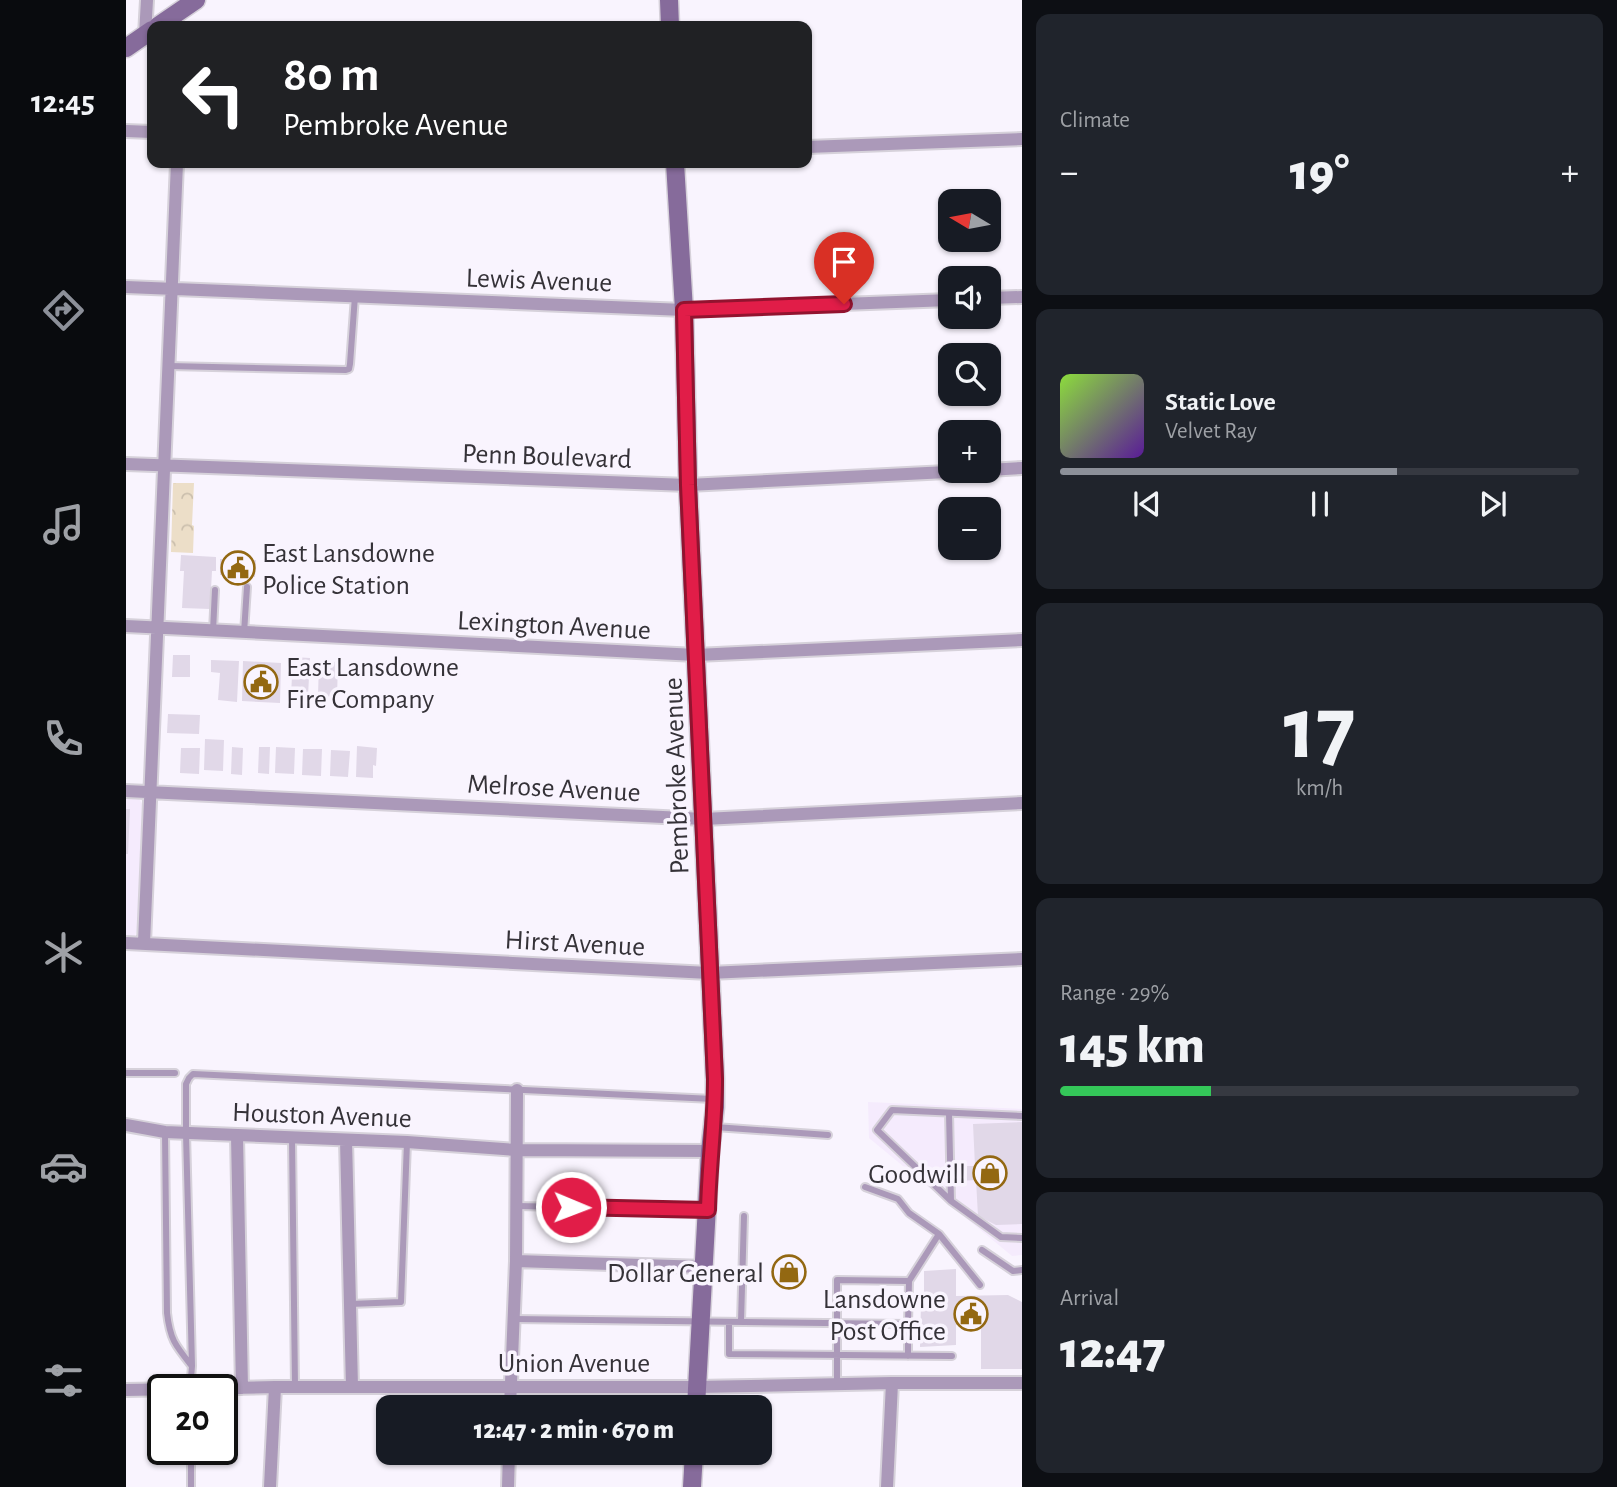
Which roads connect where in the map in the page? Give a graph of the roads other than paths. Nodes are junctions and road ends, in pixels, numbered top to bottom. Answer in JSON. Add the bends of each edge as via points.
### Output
{"nodes":[{"id":1,"x":147,"y":0,"type":"edge"},
{"id":2,"x":669,"y":0,"type":"edge"},
{"id":3,"x":187,"y":12,"type":"edge"},
{"id":4,"x":150,"y":21,"type":"edge"},
{"id":5,"x":170,"y":21,"type":"edge"},
{"id":6,"x":670,"y":21,"type":"edge"},
{"id":7,"x":147,"y":33,"type":"edge"},
{"id":8,"x":126,"y":48,"type":"edge"},
{"id":9,"x":126,"y":131,"type":"edge"},
{"id":10,"x":147,"y":132,"type":"edge"},
{"id":11,"x":1022,"y":139,"type":"edge"},
{"id":12,"x":812,"y":147,"type":"edge"},
{"id":13,"x":177,"y":168,"type":"edge"},
{"id":14,"x":675,"y":168,"type":"edge"},
{"id":15,"x":126,"y":287,"type":"edge"},
{"id":16,"x":172,"y":289,"type":"junction"},
{"id":17,"x":355,"y":296,"type":"junction"},
{"id":18,"x":1022,"y":297,"type":"edge"},
{"id":19,"x":1001,"y":298,"type":"edge"},
{"id":20,"x":938,"y":300,"type":"edge"},
{"id":21,"x":684,"y":310,"type":"junction"},
{"id":22,"x":169,"y":366,"type":"junction"},
{"id":23,"x":126,"y":464,"type":"edge"},
{"id":24,"x":164,"y":466,"type":"junction"},
{"id":25,"x":1022,"y":468,"type":"edge"},
{"id":26,"x":1001,"y":469,"type":"edge"},
{"id":27,"x":938,"y":472,"type":"edge"},
{"id":28,"x":688,"y":485,"type":"junction"},
{"id":29,"x":247,"y":587,"type":"dead end"},
{"id":30,"x":215,"y":590,"type":"dead end"},
{"id":31,"x":126,"y":626,"type":"edge"},
{"id":32,"x":158,"y":628,"type":"junction"},
{"id":33,"x":213,"y":631,"type":"junction"},
{"id":34,"x":244,"y":633,"type":"junction"},
{"id":35,"x":1022,"y":640,"type":"edge"},
{"id":36,"x":696,"y":655,"type":"junction"},
{"id":37,"x":126,"y":791,"type":"edge"},
{"id":38,"x":151,"y":793,"type":"junction"},
{"id":39,"x":1022,"y":803,"type":"edge"},
{"id":40,"x":704,"y":819,"type":"junction"},
{"id":41,"x":126,"y":943,"type":"edge"},
{"id":42,"x":145,"y":943,"type":"junction"},
{"id":43,"x":1022,"y":959,"type":"edge"},
{"id":44,"x":709,"y":973,"type":"junction"},
{"id":45,"x":126,"y":1073,"type":"edge"},
{"id":46,"x":175,"y":1073,"type":"dead end"},
{"id":47,"x":517,"y":1090,"type":"junction"},
{"id":48,"x":715,"y":1099,"type":"junction"},
{"id":49,"x":949,"y":1113,"type":"junction"},
{"id":50,"x":1022,"y":1116,"type":"edge"},
{"id":51,"x":126,"y":1125,"type":"edge"},
{"id":52,"x":713,"y":1127,"type":"junction"},
{"id":53,"x":165,"y":1132,"type":"junction"},
{"id":54,"x":186,"y":1133,"type":"junction"},
{"id":55,"x":828,"y":1135,"type":"dead end"},
{"id":56,"x":237,"y":1136,"type":"junction"},
{"id":57,"x":292,"y":1138,"type":"junction"},
{"id":58,"x":346,"y":1140,"type":"junction"},
{"id":59,"x":407,"y":1142,"type":"junction"},
{"id":60,"x":516,"y":1150,"type":"junction"},
{"id":61,"x":710,"y":1151,"type":"junction"},
{"id":62,"x":865,"y":1187,"type":"dead end"},
{"id":63,"x":951,"y":1201,"type":"junction"},
{"id":64,"x":516,"y":1206,"type":"junction"},
{"id":65,"x":708,"y":1210,"type":"junction"},
{"id":66,"x":744,"y":1216,"type":"dead end"},
{"id":67,"x":939,"y":1234,"type":"junction"},
{"id":68,"x":1022,"y":1238,"type":"edge"},
{"id":69,"x":982,"y":1251,"type":"dead end"},
{"id":70,"x":516,"y":1261,"type":"junction"},
{"id":71,"x":705,"y":1267,"type":"junction"},
{"id":72,"x":1022,"y":1270,"type":"edge"},
{"id":73,"x":909,"y":1281,"type":"junction"},
{"id":74,"x":980,"y":1285,"type":"dead end"},
{"id":75,"x":350,"y":1304,"type":"junction"},
{"id":76,"x":514,"y":1319,"type":"junction"},
{"id":77,"x":701,"y":1322,"type":"junction"},
{"id":78,"x":729,"y":1322,"type":"junction"},
{"id":79,"x":741,"y":1322,"type":"junction"},
{"id":80,"x":837,"y":1323,"type":"junction"},
{"id":81,"x":908,"y":1324,"type":"junction"},
{"id":82,"x":838,"y":1355,"type":"junction"},
{"id":83,"x":908,"y":1356,"type":"junction"},
{"id":84,"x":952,"y":1356,"type":"dead end"},
{"id":85,"x":192,"y":1366,"type":"junction"},
{"id":86,"x":191,"y":1374,"type":"edge"},
{"id":87,"x":892,"y":1382,"type":"junction"},
{"id":88,"x":837,"y":1384,"type":"junction"},
{"id":89,"x":1022,"y":1384,"type":"edge"},
{"id":90,"x":275,"y":1387,"type":"junction"},
{"id":91,"x":295,"y":1387,"type":"junction"},
{"id":92,"x":352,"y":1387,"type":"junction"},
{"id":93,"x":511,"y":1387,"type":"junction"},
{"id":94,"x":697,"y":1387,"type":"junction"},
{"id":95,"x":238,"y":1388,"type":"edge"},
{"id":96,"x":242,"y":1388,"type":"junction"},
{"id":97,"x":126,"y":1390,"type":"edge"},
{"id":98,"x":147,"y":1390,"type":"edge"},
{"id":99,"x":511,"y":1395,"type":"edge"},
{"id":100,"x":697,"y":1395,"type":"edge"},
{"id":101,"x":191,"y":1465,"type":"edge"},
{"id":102,"x":509,"y":1465,"type":"edge"},
{"id":103,"x":693,"y":1465,"type":"edge"},
{"id":104,"x":191,"y":1487,"type":"edge"},
{"id":105,"x":271,"y":1487,"type":"edge"},
{"id":106,"x":508,"y":1487,"type":"edge"},
{"id":107,"x":692,"y":1487,"type":"edge"},
{"id":108,"x":887,"y":1487,"type":"edge"}],
"edges":[{"from":1,"to":4,"type":"street"},
{"from":2,"to":6,"type":"street"},
{"from":3,"to":5,"type":"street"},
{"from":7,"to":8,"type":"street"},
{"from":9,"to":10,"type":"street"},
{"from":11,"to":12,"type":"street"},
{"from":13,"to":16,"type":"street"},
{"from":14,"to":21,"type":"street","name":"Pembroke Avenue"},
{"from":15,"to":16,"type":"street","name":"Lewis Avenue"},
{"from":16,"to":17,"type":"street","name":"Lewis Avenue"},
{"from":16,"to":22,"type":"street"},
{"from":17,"to":21,"type":"street","name":"Lewis Avenue"},
{"from":17,"to":22,"type":"lane","via":[[349,369]]},
{"from":18,"to":19,"type":"street"},
{"from":20,"to":21,"type":"street","name":"Lewis Avenue"},
{"from":21,"to":28,"type":"street","name":"Pembroke Avenue"},
{"from":22,"to":24,"type":"street"},
{"from":23,"to":24,"type":"street","name":"Penn Boulevard"},
{"from":24,"to":28,"type":"street","name":"Penn Boulevard"},
{"from":24,"to":32,"type":"street"},
{"from":25,"to":26,"type":"street"},
{"from":27,"to":28,"type":"street","name":"Penn Boulevard"},
{"from":28,"to":36,"type":"street","name":"Pembroke Avenue"},
{"from":29,"to":34,"type":"lane"},
{"from":30,"to":33,"type":"lane"},
{"from":31,"to":32,"type":"street","name":"Lexington Avenue"},
{"from":32,"to":33,"type":"street","name":"Lexington Avenue"},
{"from":32,"to":38,"type":"street"},
{"from":33,"to":34,"type":"street","name":"Lexington Avenue"},
{"from":34,"to":36,"type":"street","name":"Lexington Avenue"},
{"from":35,"to":36,"type":"street","name":"Lexington Avenue"},
{"from":36,"to":40,"type":"street","name":"Pembroke Avenue"},
{"from":37,"to":38,"type":"street","name":"Melrose Avenue"},
{"from":38,"to":40,"type":"street","name":"Melrose Avenue"},
{"from":38,"to":42,"type":"street"},
{"from":39,"to":40,"type":"street","name":"Melrose Avenue"},
{"from":40,"to":44,"type":"street","name":"Pembroke Avenue"},
{"from":41,"to":42,"type":"street","name":"Hirst Avenue"},
{"from":42,"to":44,"type":"street","name":"Hirst Avenue"},
{"from":43,"to":44,"type":"street","name":"Hirst Avenue"},
{"from":44,"to":48,"type":"street","name":"Pembroke Avenue"},
{"from":45,"to":46,"type":"lane"},
{"from":47,"to":48,"type":"lane"},
{"from":47,"to":54,"type":"lane","via":[[193,1074],[186,1084]]},
{"from":47,"to":60,"type":"street"},
{"from":48,"to":52,"type":"street","name":"Pembroke Avenue"},
{"from":49,"to":50,"type":"lane"},
{"from":49,"to":63,"type":"lane"},
{"from":49,"to":63,"type":"lane","via":[[892,1110],[877,1130]]},
{"from":51,"to":53,"type":"street","name":"Houston Avenue"},
{"from":52,"to":55,"type":"lane"},
{"from":52,"to":61,"type":"street","name":"Pembroke Avenue"},
{"from":53,"to":54,"type":"street","name":"Houston Avenue"},
{"from":53,"to":85,"type":"lane","via":[[167,1313],[174,1343]]},
{"from":54,"to":56,"type":"street","name":"Houston Avenue"},
{"from":54,"to":85,"type":"lane"},
{"from":56,"to":57,"type":"street","name":"Houston Avenue"},
{"from":56,"to":96,"type":"street"},
{"from":57,"to":58,"type":"street","name":"Houston Avenue"},
{"from":57,"to":91,"type":"lane"},
{"from":58,"to":59,"type":"street","name":"Houston Avenue"},
{"from":58,"to":75,"type":"street"},
{"from":59,"to":60,"type":"street","name":"Houston Avenue"},
{"from":59,"to":75,"type":"lane","via":[[401,1303]]},
{"from":60,"to":61,"type":"street","name":"Houston Avenue"},
{"from":60,"to":64,"type":"street"},
{"from":61,"to":65,"type":"street","name":"Pembroke Avenue"},
{"from":62,"to":67,"type":"lane","via":[[898,1199],[909,1213]]},
{"from":63,"to":68,"type":"lane","via":[[1000,1237]]},
{"from":64,"to":65,"type":"lane"},
{"from":64,"to":70,"type":"street"},
{"from":65,"to":71,"type":"street","name":"Pembroke Avenue"},
{"from":66,"to":79,"type":"lane"},
{"from":67,"to":73,"type":"lane"},
{"from":67,"to":74,"type":"lane"},
{"from":69,"to":72,"type":"lane","via":[[1013,1271]]},
{"from":70,"to":71,"type":"street"},
{"from":70,"to":76,"type":"street"},
{"from":71,"to":77,"type":"street","name":"Pembroke Avenue"},
{"from":73,"to":80,"type":"lane","via":[[836,1280]]},
{"from":73,"to":81,"type":"lane"},
{"from":75,"to":92,"type":"street"},
{"from":76,"to":77,"type":"lane"},
{"from":76,"to":93,"type":"street"},
{"from":77,"to":78,"type":"lane"},
{"from":77,"to":94,"type":"street","name":"Pembroke Avenue"},
{"from":78,"to":79,"type":"lane"},
{"from":78,"to":82,"type":"lane","via":[[729,1354]]},
{"from":79,"to":80,"type":"lane"},
{"from":80,"to":81,"type":"lane"},
{"from":80,"to":82,"type":"lane"},
{"from":81,"to":83,"type":"lane"},
{"from":82,"to":83,"type":"lane"},
{"from":82,"to":88,"type":"lane"},
{"from":83,"to":84,"type":"lane"},
{"from":85,"to":86,"type":"lane"},
{"from":87,"to":88,"type":"street","name":"Union Avenue"},
{"from":87,"to":89,"type":"street","name":"Union Avenue"},
{"from":87,"to":108,"type":"street"},
{"from":88,"to":94,"type":"street","name":"Union Avenue"},
{"from":90,"to":91,"type":"street","name":"Union Avenue"},
{"from":90,"to":96,"type":"street","name":"Union Avenue"},
{"from":90,"to":105,"type":"street"},
{"from":91,"to":92,"type":"street","name":"Union Avenue"},
{"from":92,"to":93,"type":"street","name":"Union Avenue"},
{"from":93,"to":94,"type":"street","name":"Union Avenue"},
{"from":93,"to":99,"type":"street"},
{"from":94,"to":100,"type":"street","name":"Pembroke Avenue"},
{"from":95,"to":96,"type":"street","name":"Union Avenue"},
{"from":97,"to":98,"type":"street","name":"Union Avenue"},
{"from":101,"to":104,"type":"lane"},
{"from":102,"to":106,"type":"street"},
{"from":103,"to":107,"type":"street"}]}
